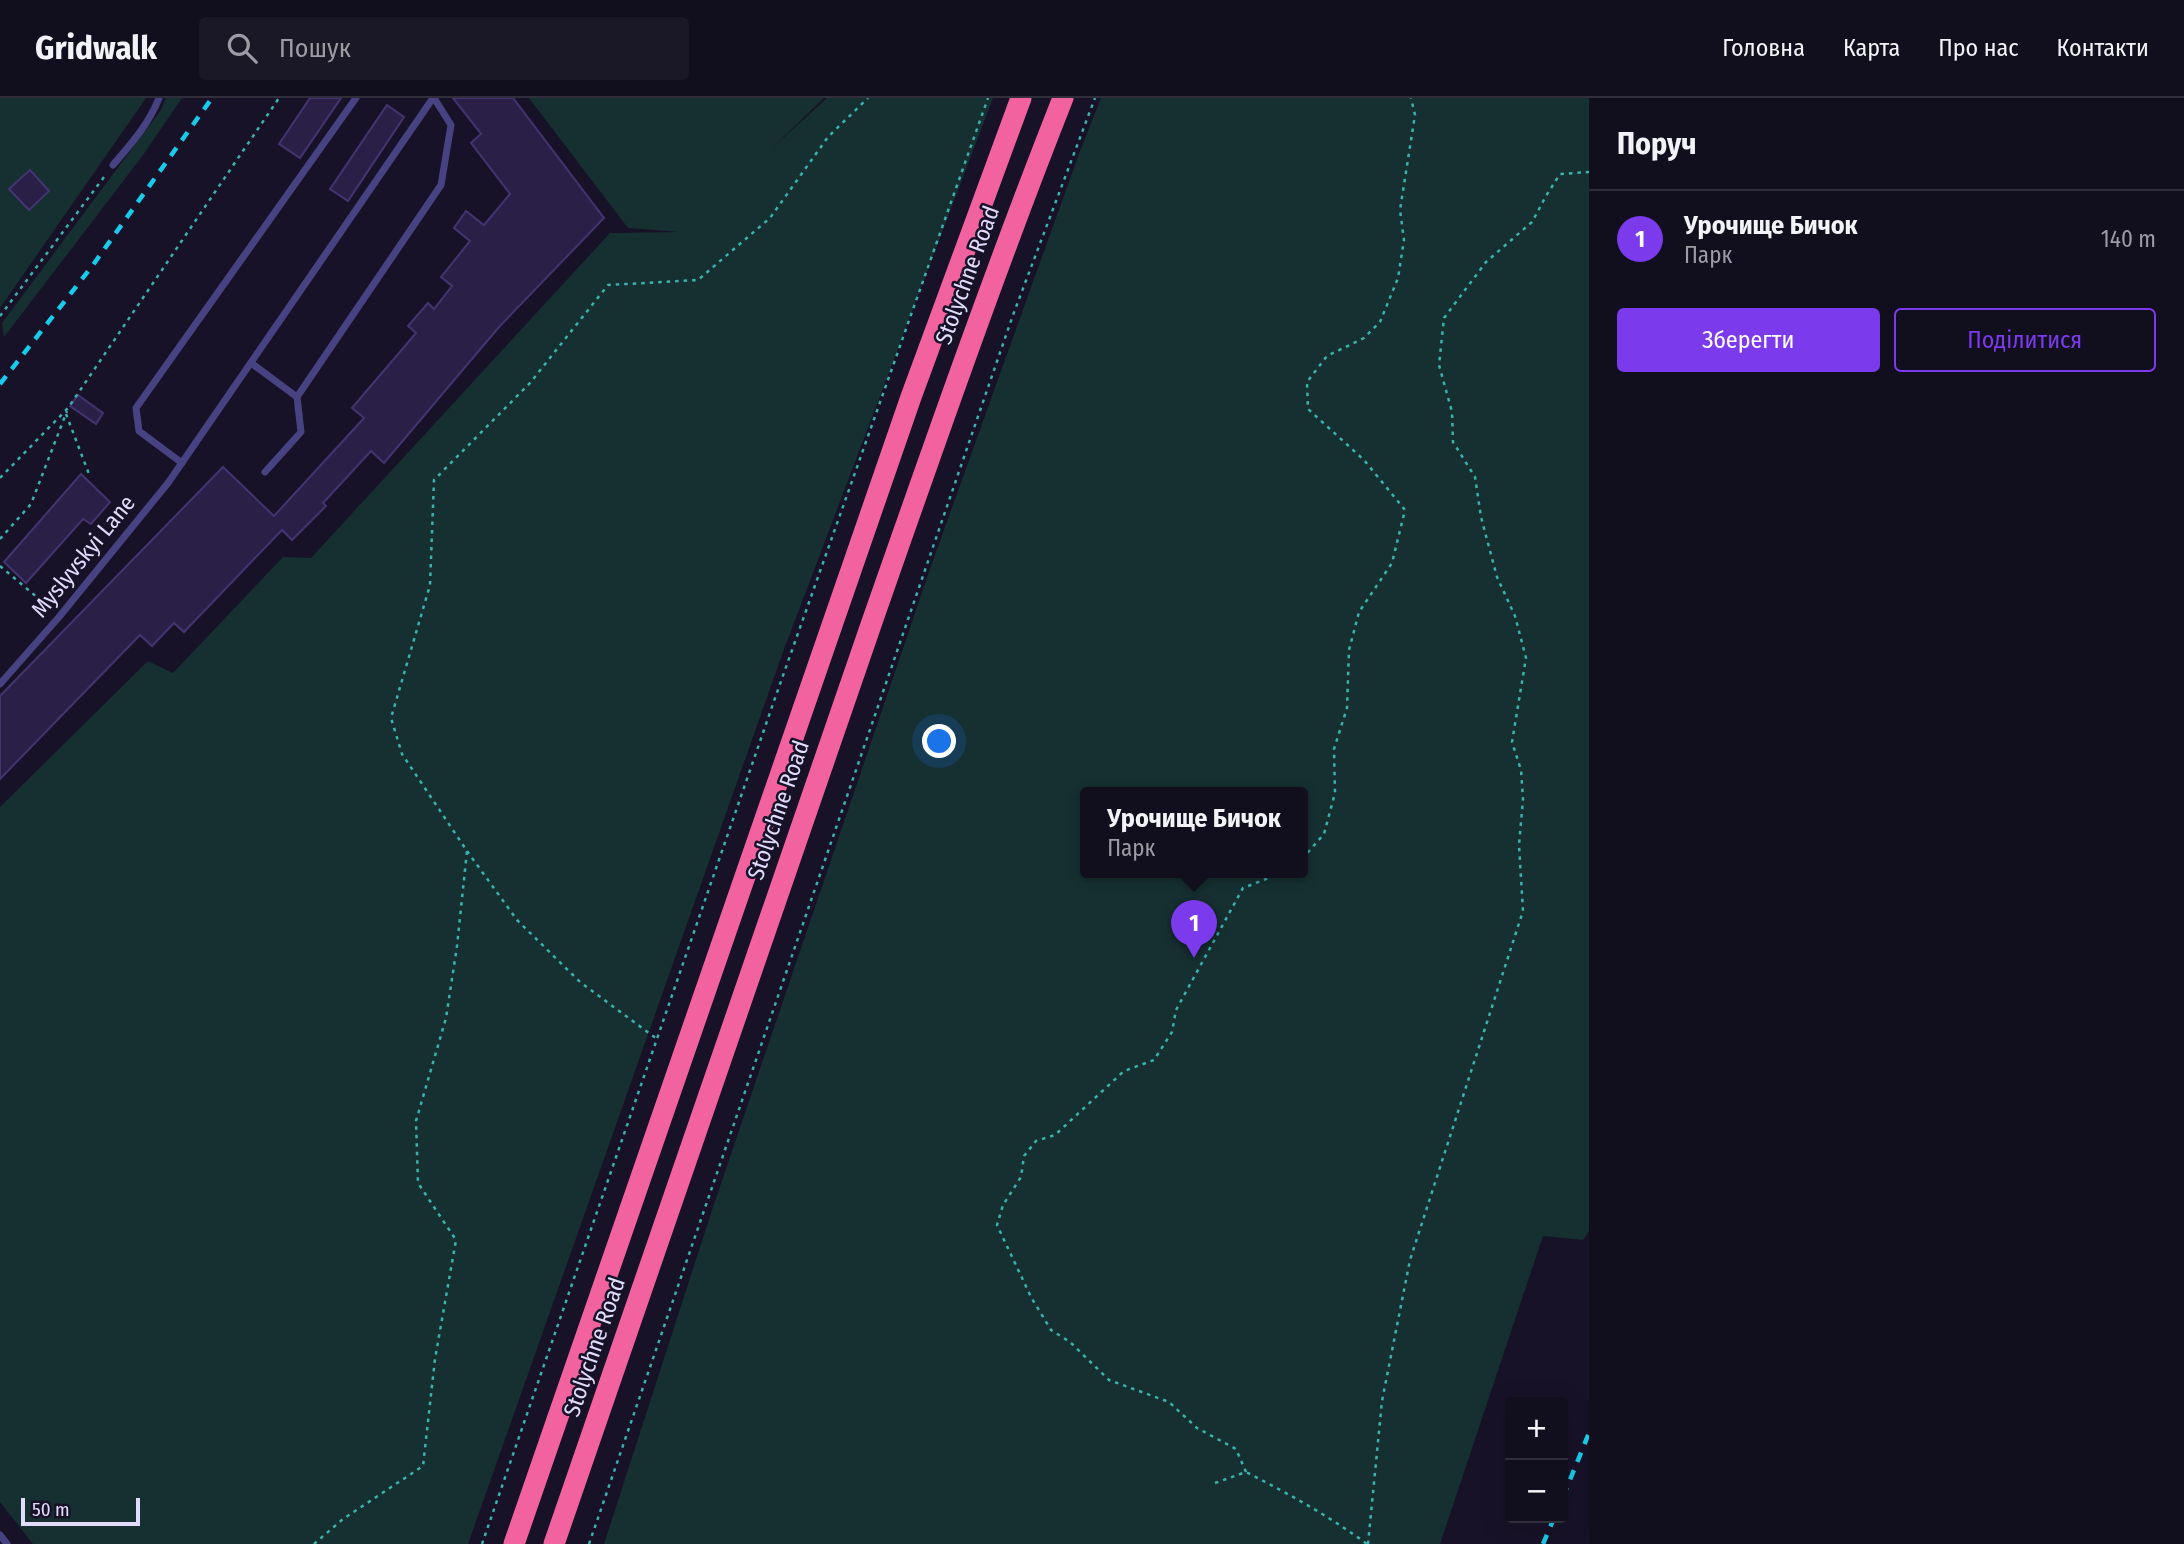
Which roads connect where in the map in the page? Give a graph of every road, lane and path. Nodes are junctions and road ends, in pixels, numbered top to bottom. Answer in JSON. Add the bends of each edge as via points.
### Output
{"nodes":[{"id":1,"x":159,"y":98,"type":"edge"},
{"id":2,"x":279,"y":98,"type":"edge"},
{"id":3,"x":356,"y":98,"type":"edge"},
{"id":4,"x":433,"y":98,"type":"edge"},
{"id":5,"x":867,"y":98,"type":"edge"},
{"id":6,"x":988,"y":98,"type":"edge"},
{"id":7,"x":1021,"y":98,"type":"edge"},
{"id":8,"x":1063,"y":98,"type":"edge"},
{"id":9,"x":1095,"y":98,"type":"edge"},
{"id":10,"x":1411,"y":98,"type":"edge"},
{"id":11,"x":113,"y":165,"type":"joint"},
{"id":12,"x":1589,"y":172,"type":"edge"},
{"id":13,"x":0,"y":316,"type":"edge"},
{"id":14,"x":251,"y":363,"type":"junction"},
{"id":15,"x":297,"y":397,"type":"junction"},
{"id":16,"x":68,"y":408,"type":"junction"},
{"id":17,"x":66,"y":414,"type":"junction"},
{"id":18,"x":181,"y":463,"type":"junction"},
{"id":19,"x":265,"y":472,"type":"dead end"},
{"id":20,"x":89,"y":474,"type":"dead end"},
{"id":21,"x":0,"y":478,"type":"edge"},
{"id":22,"x":0,"y":538,"type":"edge"},
{"id":23,"x":0,"y":566,"type":"edge"},
{"id":24,"x":59,"y":617,"type":"junction"},
{"id":25,"x":0,"y":684,"type":"edge"},
{"id":26,"x":467,"y":851,"type":"junction"},
{"id":27,"x":1308,"y":853,"type":"edge"},
{"id":28,"x":1269,"y":878,"type":"edge"},
{"id":29,"x":657,"y":1039,"type":"junction"},
{"id":30,"x":1246,"y":1472,"type":"junction"},
{"id":31,"x":1215,"y":1483,"type":"dead end"},
{"id":32,"x":0,"y":1535,"type":"edge"},
{"id":33,"x":7,"y":1544,"type":"edge"},
{"id":34,"x":314,"y":1544,"type":"edge"},
{"id":35,"x":482,"y":1544,"type":"edge"},
{"id":36,"x":514,"y":1544,"type":"edge"},
{"id":37,"x":554,"y":1544,"type":"edge"},
{"id":38,"x":589,"y":1544,"type":"edge"},
{"id":39,"x":1367,"y":1544,"type":"edge"}],
"edges":[{"from":1,"to":11,"type":"lane","via":[[134,141]]},
{"from":2,"to":16,"type":"path"},
{"from":3,"to":18,"type":"lane","via":[[136,408],[139,431]]},
{"from":4,"to":14,"type":"lane","name":"Myslyvskyi Lane"},
{"from":4,"to":15,"type":"lane","via":[[451,125],[441,185]]},
{"from":5,"to":26,"type":"path","via":[[828,137],[770,218],[698,280],[608,285],[530,383],[434,480],[430,585],[391,718],[402,754]]},
{"from":6,"to":29,"type":"path"},
{"from":7,"to":36,"type":"highway","name":"Stolychne Road","via":[[911,397]]},
{"from":8,"to":37,"type":"highway","name":"Stolychne Road","via":[[945,413]]},
{"from":9,"to":38,"type":"path","via":[[1013,314]]},
{"from":10,"to":27,"type":"path","via":[[1415,115],[1400,210],[1404,240],[1398,278],[1380,321],[1364,338],[1327,356],[1307,382],[1308,409],[1363,460],[1405,510],[1392,563],[1359,612],[1349,650],[1347,708],[1334,748],[1335,793],[1324,834]]},
{"from":11,"to":13,"type":"path"},
{"from":12,"to":39,"type":"path","via":[[1560,174],[1532,222],[1486,262],[1444,318],[1439,365],[1452,412],[1454,442],[1475,477],[1497,577],[1515,615],[1526,658],[1512,742],[1523,799],[1519,845],[1522,911],[1410,1260],[1382,1401]]},
{"from":14,"to":15,"type":"lane"},
{"from":14,"to":18,"type":"lane","name":"Myslyvskyi Lane"},
{"from":15,"to":19,"type":"lane","via":[[302,432]]},
{"from":16,"to":17,"type":"path"},
{"from":16,"to":21,"type":"path"},
{"from":17,"to":20,"type":"path"},
{"from":17,"to":22,"type":"path","via":[[31,504]]},
{"from":18,"to":24,"type":"lane","name":"Myslyvskyi Lane"},
{"from":23,"to":24,"type":"path"},
{"from":24,"to":25,"type":"lane","name":"Myslyvskyi Lane"},
{"from":26,"to":29,"type":"path","via":[[517,920],[580,982]]},
{"from":26,"to":34,"type":"path","via":[[446,1018],[416,1121],[418,1183],[456,1240],[435,1359],[423,1466]]},
{"from":28,"to":30,"type":"path","via":[[1243,888],[1154,1060],[1124,1071],[1055,1135],[1036,1140],[1024,1156],[1021,1177],[1003,1205],[997,1225],[1051,1329],[1109,1380],[1169,1402],[1197,1428],[1236,1449]]},
{"from":29,"to":35,"type":"path"},
{"from":30,"to":31,"type":"path"},
{"from":30,"to":39,"type":"path","via":[[1296,1497]]},
{"from":32,"to":33,"type":"lane"}]}
